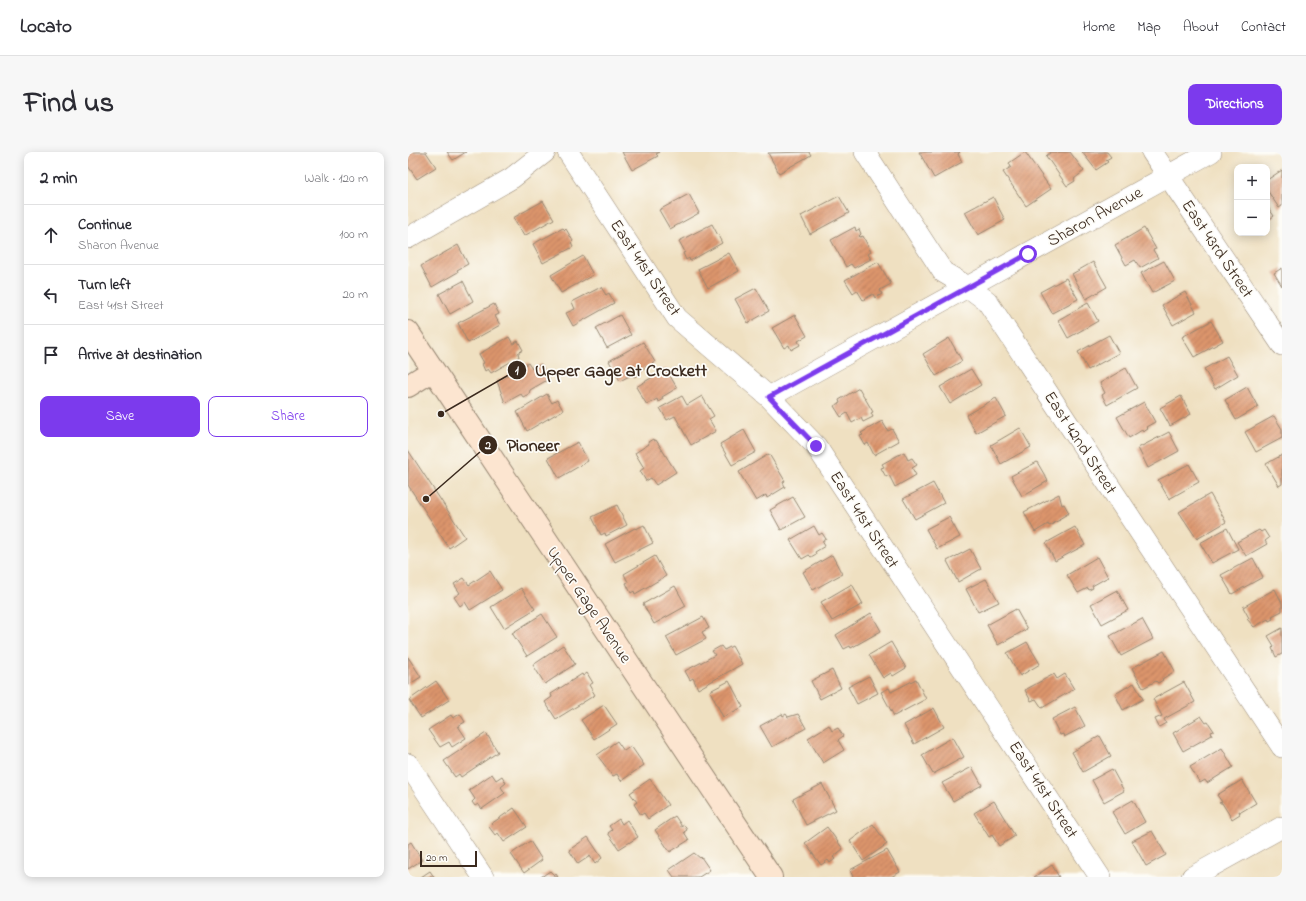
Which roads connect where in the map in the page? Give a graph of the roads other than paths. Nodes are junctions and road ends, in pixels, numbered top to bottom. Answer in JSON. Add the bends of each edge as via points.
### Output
{"nodes":[{"id":1,"x":545,"y":152,"type":"edge"},
{"id":2,"x":568,"y":152,"type":"edge"},
{"id":3,"x":865,"y":152,"type":"edge"},
{"id":4,"x":1152,"y":152,"type":"edge"},
{"id":5,"x":1211,"y":152,"type":"edge"},
{"id":6,"x":1168,"y":176,"type":"junction"},
{"id":7,"x":408,"y":238,"type":"edge"},
{"id":8,"x":968,"y":287,"type":"junction"},
{"id":9,"x":408,"y":332,"type":"edge"},
{"id":10,"x":1282,"y":345,"type":"edge"},
{"id":11,"x":432,"y":371,"type":"junction"},
{"id":12,"x":408,"y":386,"type":"edge"},
{"id":13,"x":769,"y":397,"type":"junction"},
{"id":14,"x":1282,"y":747,"type":"edge"},
{"id":15,"x":408,"y":764,"type":"edge"},
{"id":16,"x":1282,"y":827,"type":"edge"},
{"id":17,"x":483,"y":877,"type":"edge"},
{"id":18,"x":771,"y":877,"type":"edge"},
{"id":19,"x":1100,"y":877,"type":"edge"},
{"id":20,"x":1192,"y":877,"type":"edge"}],
"edges":[{"from":1,"to":7,"type":"street","via":[[512,178]]},
{"from":2,"to":13,"type":"street","name":"East 41st Street","via":[[677,318]]},
{"from":3,"to":8,"type":"street","name":"East 42nd Street","via":[[943,272]]},
{"from":4,"to":6,"type":"street","name":"East 43rd Street"},
{"from":5,"to":6,"type":"street","name":"Sharon Avenue"},
{"from":6,"to":8,"type":"street","name":"Sharon Avenue"},
{"from":6,"to":10,"type":"street","name":"East 43rd Street"},
{"from":8,"to":13,"type":"street","name":"Sharon Avenue"},
{"from":8,"to":14,"type":"street","name":"East 42nd Street","via":[[987,301]]},
{"from":9,"to":11,"type":"main road","name":"Upper Gage Avenue"},
{"from":11,"to":12,"type":"main road"},
{"from":11,"to":18,"type":"main road","name":"Upper Gage Avenue"},
{"from":13,"to":19,"type":"street","name":"East 41st Street","via":[[816,446]]},
{"from":15,"to":17,"type":"street"},
{"from":16,"to":20,"type":"street"}]}
